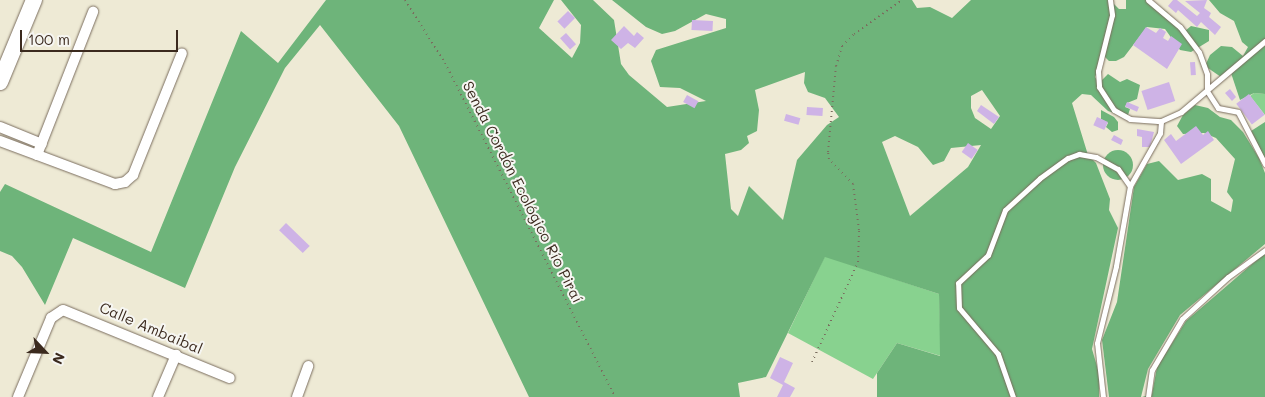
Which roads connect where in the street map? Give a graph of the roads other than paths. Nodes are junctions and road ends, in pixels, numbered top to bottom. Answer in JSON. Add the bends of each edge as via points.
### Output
{"nodes":[{"id":1,"x":34,"y":0,"type":"edge"},
{"id":2,"x":1110,"y":0,"type":"edge"},
{"id":3,"x":1148,"y":0,"type":"edge"},
{"id":4,"x":93,"y":12,"type":"dead end"},
{"id":5,"x":1265,"y":41,"type":"edge"},
{"id":6,"x":182,"y":53,"type":"dead end"},
{"id":7,"x":0,"y":82,"type":"edge"},
{"id":8,"x":1207,"y":92,"type":"junction"},
{"id":9,"x":1161,"y":121,"type":"junction"},
{"id":10,"x":0,"y":126,"type":"edge"},
{"id":11,"x":0,"y":141,"type":"edge"},
{"id":12,"x":42,"y":144,"type":"junction"},
{"id":13,"x":37,"y":155,"type":"junction"},
{"id":14,"x":1265,"y":164,"type":"edge"},
{"id":15,"x":1130,"y":186,"type":"junction"},
{"id":16,"x":1265,"y":250,"type":"edge"},
{"id":17,"x":176,"y":355,"type":"junction"},
{"id":18,"x":308,"y":366,"type":"dead end"},
{"id":19,"x":230,"y":378,"type":"dead end"},
{"id":20,"x":18,"y":397,"type":"edge"},
{"id":21,"x":158,"y":397,"type":"edge"},
{"id":22,"x":297,"y":397,"type":"edge"},
{"id":23,"x":1013,"y":397,"type":"edge"},
{"id":24,"x":1103,"y":397,"type":"edge"},
{"id":25,"x":1148,"y":397,"type":"edge"}],
"edges":[{"from":1,"to":7,"type":"main road"},
{"from":2,"to":9,"type":"lane","via":[[1112,15],[1098,71],[1099,87],[1114,110],[1130,120]]},
{"from":3,"to":8,"type":"lane","via":[[1180,27],[1199,52],[1207,74]]},
{"from":4,"to":12,"type":"street"},
{"from":5,"to":8,"type":"lane"},
{"from":6,"to":13,"type":"street","via":[[128,180],[115,184]]},
{"from":8,"to":9,"type":"lane","via":[[1181,112]]},
{"from":8,"to":14,"type":"lane","via":[[1218,108],[1238,112]]},
{"from":9,"to":15,"type":"lane","via":[[1160,133]]},
{"from":10,"to":12,"type":"street"},
{"from":11,"to":13,"type":"street"},
{"from":12,"to":13,"type":"street"},
{"from":15,"to":23,"type":"lane","via":[[1118,169],[1096,157],[1078,154],[1068,158],[1005,210],[988,255],[958,283],[960,308],[998,354]]},
{"from":15,"to":24,"type":"lane","via":[[1116,266],[1097,343]]},
{"from":16,"to":25,"type":"lane","via":[[1228,277],[1182,319],[1152,370]]},
{"from":17,"to":19,"type":"street","name":"Calle Ambaibal"},
{"from":17,"to":20,"type":"street","name":"Calle Ambaibal","via":[[69,311],[59,311],[51,318]]},
{"from":17,"to":21,"type":"street"},
{"from":18,"to":22,"type":"street"}]}
